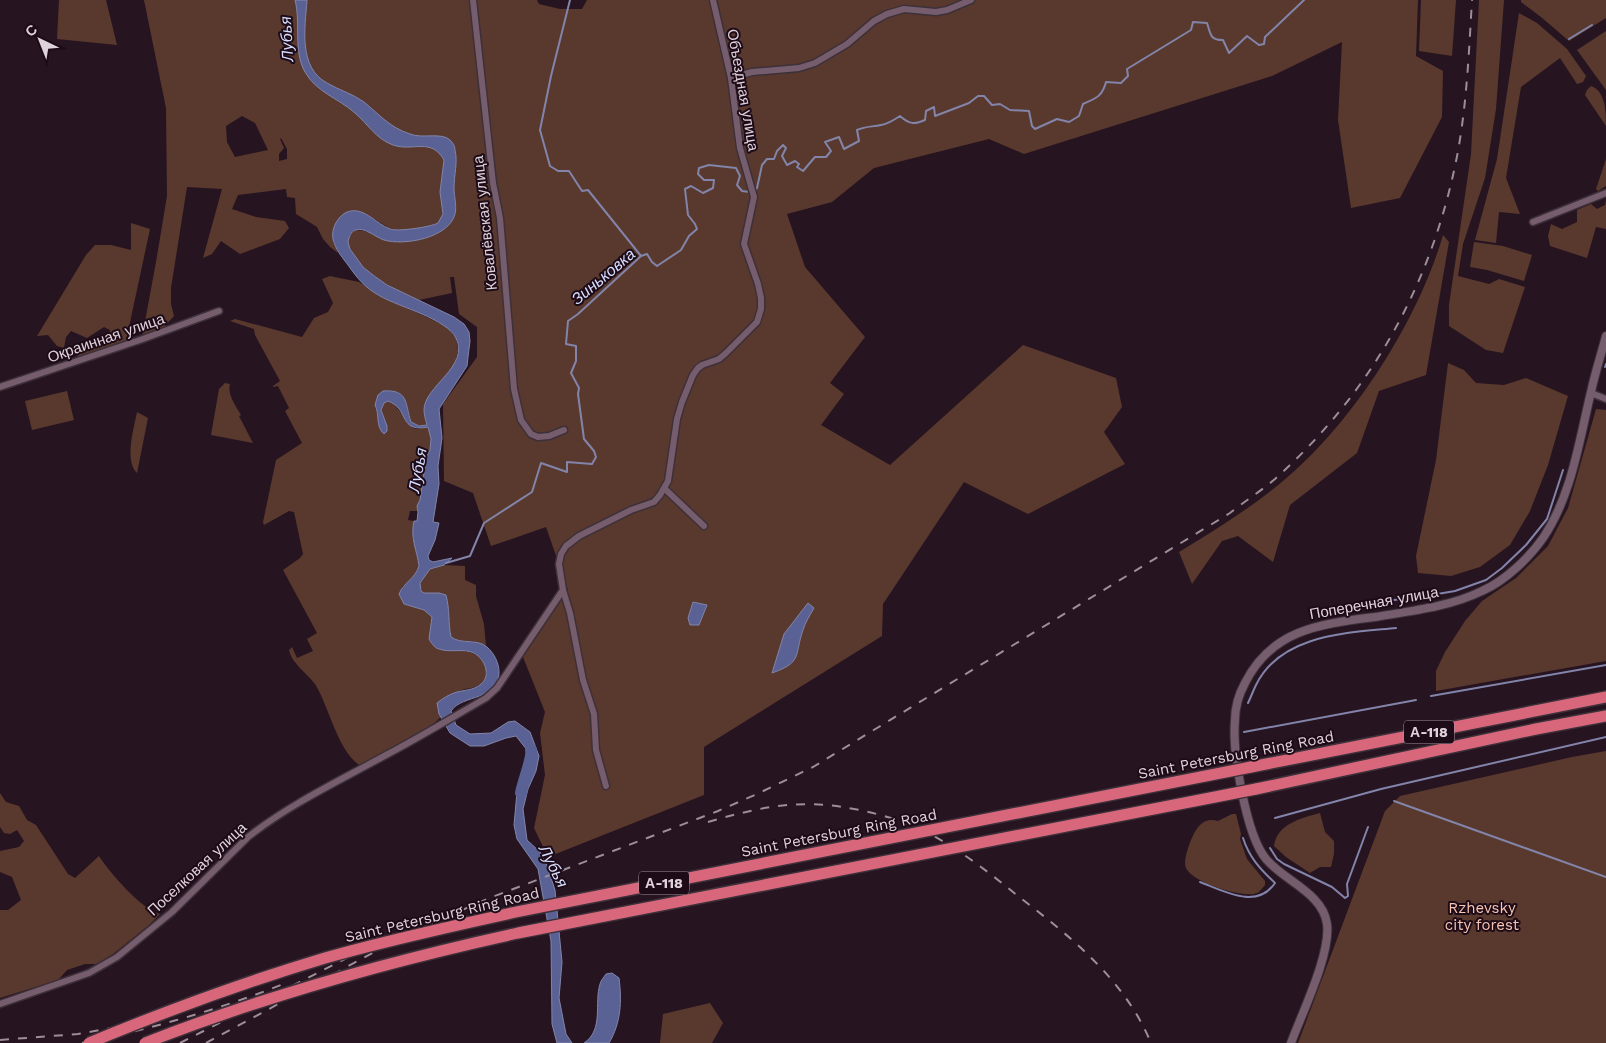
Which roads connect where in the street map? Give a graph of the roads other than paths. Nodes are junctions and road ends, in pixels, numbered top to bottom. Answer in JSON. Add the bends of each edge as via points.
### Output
{"nodes":[{"id":1,"x":474,"y":0,"type":"edge"},
{"id":2,"x":713,"y":0,"type":"edge"},
{"id":3,"x":971,"y":0,"type":"edge"},
{"id":4,"x":731,"y":78,"type":"junction"},
{"id":5,"x":1606,"y":192,"type":"edge"},
{"id":6,"x":1533,"y":222,"type":"dead end"},
{"id":7,"x":219,"y":311,"type":"dead end"},
{"id":8,"x":1606,"y":336,"type":"edge"},
{"id":9,"x":0,"y":387,"type":"edge"},
{"id":10,"x":1591,"y":393,"type":"junction"},
{"id":11,"x":1606,"y":399,"type":"edge"},
{"id":12,"x":564,"y":430,"type":"dead end"},
{"id":13,"x":665,"y":489,"type":"junction"},
{"id":14,"x":704,"y":526,"type":"dead end"},
{"id":15,"x":563,"y":590,"type":"junction"},
{"id":16,"x":1606,"y":698,"type":"edge"},
{"id":17,"x":1606,"y":716,"type":"edge"},
{"id":18,"x":606,"y":786,"type":"dead end"},
{"id":19,"x":0,"y":1004,"type":"edge"},
{"id":20,"x":89,"y":1043,"type":"edge"},
{"id":21,"x":145,"y":1043,"type":"edge"},
{"id":22,"x":1291,"y":1043,"type":"edge"}],
"edges":[{"from":1,"to":12,"type":"street","name":"Ковалёвская улица","via":[[493,183],[500,218],[508,337],[517,405],[531,434],[549,436]]},
{"from":2,"to":4,"type":"street","name":"Объездная улица"},
{"from":3,"to":4,"type":"street","via":[[936,12],[904,10],[887,14],[847,44],[814,63]]},
{"from":4,"to":13,"type":"street","name":"Объездная улица","via":[[740,148],[754,197],[744,244],[758,284],[761,309],[757,322],[726,353],[719,359],[702,364],[693,375],[677,419]]},
{"from":5,"to":6,"type":"street"},
{"from":7,"to":9,"type":"street","name":"Окраинная улица"},
{"from":8,"to":10,"type":"street","name":"Поперечная улица"},
{"from":10,"to":11,"type":"street"},
{"from":10,"to":22,"type":"street","name":"Поперечная улица","via":[[1576,456],[1554,519],[1536,546],[1511,571],[1484,591],[1451,603],[1319,625],[1298,632],[1266,653],[1244,685],[1236,709],[1235,733],[1241,786],[1255,839],[1267,860],[1313,899],[1327,921],[1326,948]]},
{"from":13,"to":14,"type":"street"},
{"from":13,"to":15,"type":"street","via":[[654,502],[631,510],[566,546],[560,564]]},
{"from":15,"to":18,"type":"street","via":[[594,714],[596,750]]},
{"from":15,"to":19,"type":"street","name":"Поселковая улица","via":[[497,688],[486,698],[320,790],[259,828],[172,912],[118,957],[89,973]]},
{"from":16,"to":20,"type":"highway","name":"Saint Petersburg Ring Road","number":"А-118","bridge":true,"via":[[420,933],[255,980]]},
{"from":17,"to":21,"type":"highway","number":"А-118","bridge":true,"via":[[424,954],[262,1000]]}]}
